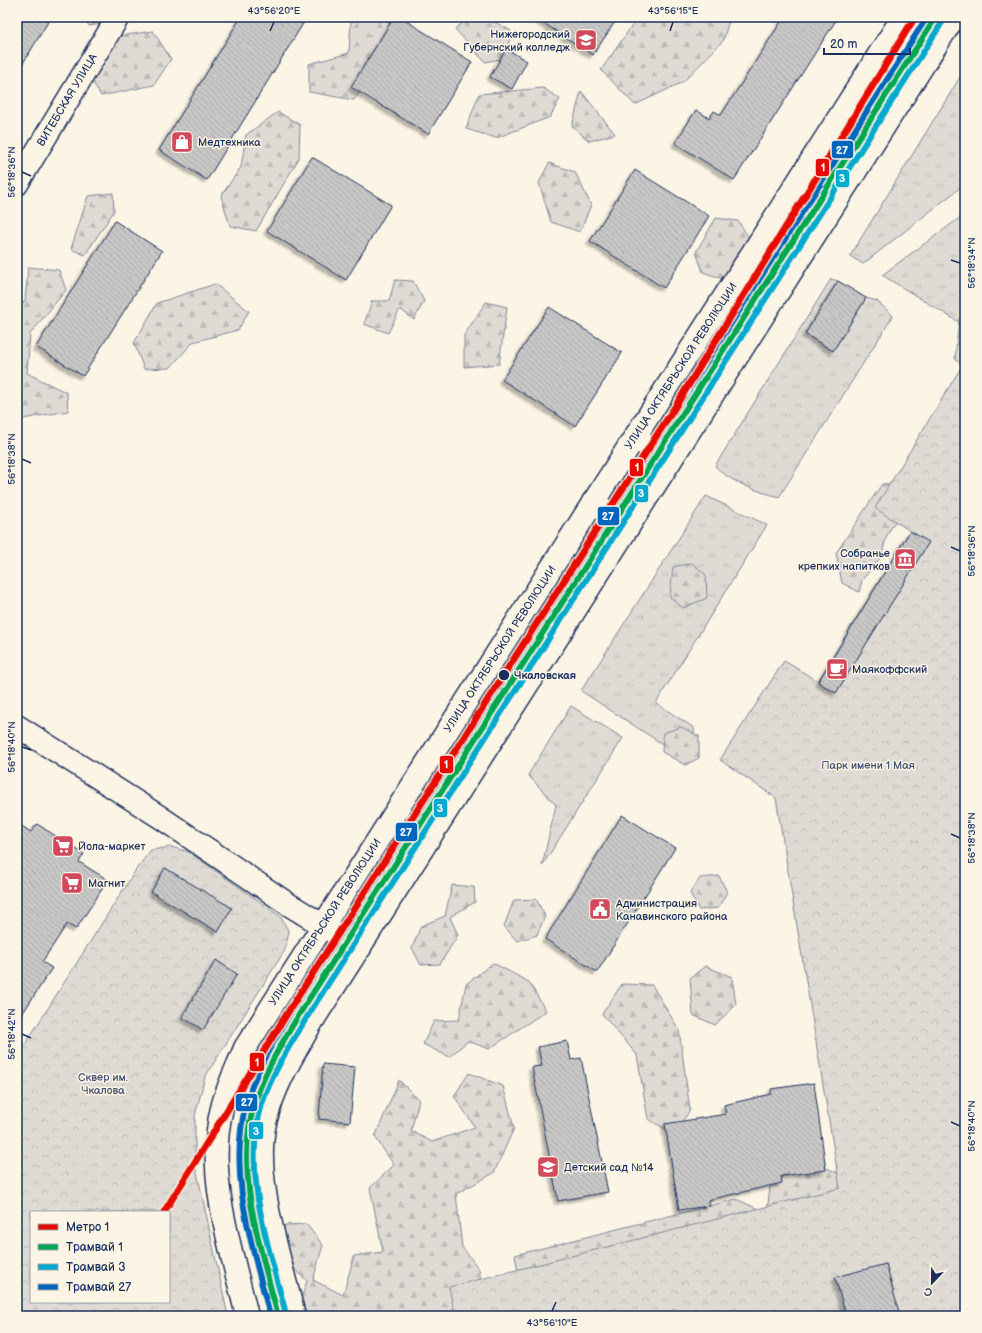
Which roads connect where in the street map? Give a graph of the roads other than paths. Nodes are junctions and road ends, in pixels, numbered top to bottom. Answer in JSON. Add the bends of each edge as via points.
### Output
{"nodes":[{"id":1,"x":118,"y":17,"type":"edge"},
{"id":2,"x":902,"y":17,"type":"edge"},
{"id":3,"x":954,"y":17,"type":"edge"},
{"id":4,"x":17,"y":184,"type":"edge"},
{"id":5,"x":635,"y":438,"type":"junction"},
{"id":6,"x":670,"y":461,"type":"junction"},
{"id":7,"x":593,"y":502,"type":"junction"},
{"id":8,"x":629,"y":526,"type":"junction"},
{"id":9,"x":17,"y":726,"type":"edge"},
{"id":10,"x":323,"y":926,"type":"junction"},
{"id":11,"x":360,"y":948,"type":"junction"},
{"id":12,"x":248,"y":1316,"type":"edge"},
{"id":13,"x":294,"y":1316,"type":"edge"}],
"edges":[{"from":1,"to":4,"type":"main road","name":"ВИТЕБСКАЯ УЛИЦА"},
{"from":2,"to":5,"type":"main road","name":"УЛИЦА ОКТЯБРЬСКОЙ РЕВОЛЮЦИИ"},
{"from":3,"to":6,"type":"main road"},
{"from":5,"to":6,"type":"main road"},
{"from":5,"to":7,"type":"main road","name":"УЛИЦА ОКТЯБРЬСКОЙ РЕВОЛЮЦИИ"},
{"from":6,"to":8,"type":"main road"},
{"from":7,"to":8,"type":"main road"},
{"from":7,"to":10,"type":"main road","name":"УЛИЦА ОКТЯБРЬСКОЙ РЕВОЛЮЦИИ"},
{"from":8,"to":11,"type":"main road"},
{"from":9,"to":10,"type":"main road","via":[[160,817]]},
{"from":10,"to":11,"type":"main road"},
{"from":10,"to":12,"type":"main road","name":"УЛИЦА ОКТЯБРЬСКОЙ РЕВОЛЮЦИИ","via":[[245,1048],[222,1110],[217,1176]]},
{"from":11,"to":13,"type":"main road","via":[[290,1060],[266,1119],[262,1172]]}]}
